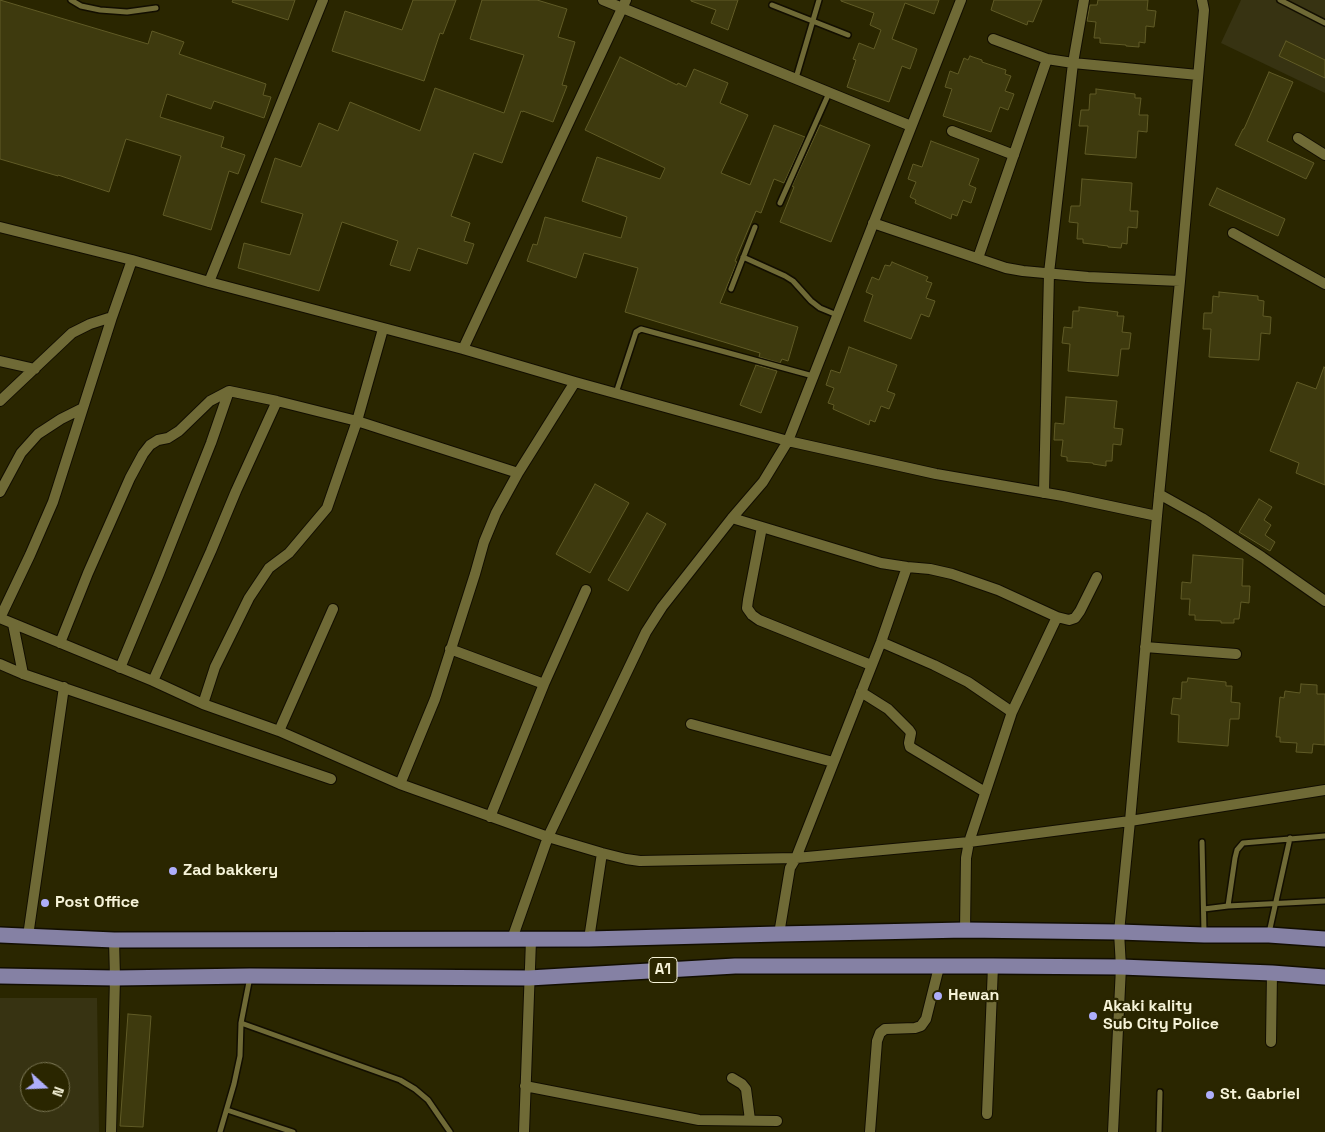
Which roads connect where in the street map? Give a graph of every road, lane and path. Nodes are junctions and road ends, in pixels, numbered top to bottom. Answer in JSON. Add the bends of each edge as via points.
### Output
{"nodes":[{"id":1,"x":71,"y":0,"type":"edge"},
{"id":2,"x":323,"y":0,"type":"edge"},
{"id":3,"x":603,"y":0,"type":"edge"},
{"id":4,"x":819,"y":0,"type":"edge"},
{"id":5,"x":961,"y":0,"type":"edge"},
{"id":6,"x":1084,"y":0,"type":"edge"},
{"id":7,"x":1202,"y":0,"type":"edge"},
{"id":8,"x":1280,"y":0,"type":"edge"},
{"id":9,"x":624,"y":4,"type":"edge"},
{"id":10,"x":772,"y":5,"type":"dead end"},
{"id":11,"x":156,"y":8,"type":"dead end"},
{"id":12,"x":813,"y":21,"type":"junction"},
{"id":13,"x":1325,"y":23,"type":"edge"},
{"id":14,"x":848,"y":35,"type":"dead end"},
{"id":15,"x":993,"y":39,"type":"dead end"},
{"id":16,"x":1047,"y":59,"type":"junction"},
{"id":17,"x":1073,"y":63,"type":"junction"},
{"id":18,"x":1198,"y":75,"type":"junction"},
{"id":19,"x":796,"y":78,"type":"junction"},
{"id":20,"x":829,"y":92,"type":"junction"},
{"id":21,"x":911,"y":126,"type":"junction"},
{"id":22,"x":952,"y":132,"type":"dead end"},
{"id":23,"x":1298,"y":138,"type":"dead end"},
{"id":24,"x":1014,"y":155,"type":"junction"},
{"id":25,"x":1325,"y":155,"type":"edge"},
{"id":26,"x":780,"y":203,"type":"dead end"},
{"id":27,"x":874,"y":223,"type":"junction"},
{"id":28,"x":0,"y":227,"type":"edge"},
{"id":29,"x":755,"y":227,"type":"dead end"},
{"id":30,"x":1233,"y":234,"type":"dead end"},
{"id":31,"x":743,"y":257,"type":"junction"},
{"id":32,"x":978,"y":258,"type":"junction"},
{"id":33,"x":132,"y":260,"type":"junction"},
{"id":34,"x":1049,"y":273,"type":"junction"},
{"id":35,"x":1180,"y":281,"type":"junction"},
{"id":36,"x":209,"y":282,"type":"junction"},
{"id":37,"x":1325,"y":284,"type":"edge"},
{"id":38,"x":731,"y":289,"type":"dead end"},
{"id":39,"x":837,"y":315,"type":"junction"},
{"id":40,"x":112,"y":317,"type":"junction"},
{"id":41,"x":383,"y":329,"type":"junction"},
{"id":42,"x":463,"y":349,"type":"junction"},
{"id":43,"x":0,"y":361,"type":"edge"},
{"id":44,"x":35,"y":369,"type":"junction"},
{"id":45,"x":813,"y":376,"type":"junction"},
{"id":46,"x":575,"y":382,"type":"junction"},
{"id":47,"x":229,"y":391,"type":"junction"},
{"id":48,"x":616,"y":393,"type":"junction"},
{"id":49,"x":0,"y":401,"type":"edge"},
{"id":50,"x":277,"y":401,"type":"junction"},
{"id":51,"x":83,"y":408,"type":"junction"},
{"id":52,"x":357,"y":421,"type":"junction"},
{"id":53,"x":788,"y":440,"type":"junction"},
{"id":54,"x":518,"y":473,"type":"junction"},
{"id":55,"x":0,"y":492,"type":"edge"},
{"id":56,"x":1044,"y":493,"type":"junction"},
{"id":57,"x":1159,"y":494,"type":"junction"},
{"id":58,"x":1157,"y":516,"type":"junction"},
{"id":59,"x":732,"y":518,"type":"junction"},
{"id":60,"x":762,"y":526,"type":"junction"},
{"id":61,"x":907,"y":567,"type":"junction"},
{"id":62,"x":1097,"y":577,"type":"dead end"},
{"id":63,"x":586,"y":590,"type":"dead end"},
{"id":64,"x":1325,"y":601,"type":"edge"},
{"id":65,"x":333,"y":608,"type":"dead end"},
{"id":66,"x":1057,"y":617,"type":"junction"},
{"id":67,"x":0,"y":618,"type":"edge"},
{"id":68,"x":13,"y":624,"type":"junction"},
{"id":69,"x":881,"y":642,"type":"junction"},
{"id":70,"x":60,"y":643,"type":"junction"},
{"id":71,"x":1145,"y":647,"type":"junction"},
{"id":72,"x":450,"y":649,"type":"junction"},
{"id":73,"x":1236,"y":654,"type":"dead end"},
{"id":74,"x":0,"y":664,"type":"edge"},
{"id":75,"x":872,"y":665,"type":"junction"},
{"id":76,"x":120,"y":668,"type":"junction"},
{"id":77,"x":23,"y":674,"type":"junction"},
{"id":78,"x":152,"y":681,"type":"junction"},
{"id":79,"x":544,"y":684,"type":"junction"},
{"id":80,"x":64,"y":687,"type":"junction"},
{"id":81,"x":861,"y":692,"type":"junction"},
{"id":82,"x":203,"y":704,"type":"junction"},
{"id":83,"x":1012,"y":712,"type":"junction"},
{"id":84,"x":691,"y":724,"type":"dead end"},
{"id":85,"x":278,"y":730,"type":"junction"},
{"id":86,"x":833,"y":762,"type":"junction"},
{"id":87,"x":331,"y":779,"type":"dead end"},
{"id":88,"x":400,"y":784,"type":"junction"},
{"id":89,"x":1325,"y":790,"type":"edge"},
{"id":90,"x":985,"y":792,"type":"junction"},
{"id":91,"x":490,"y":817,"type":"junction"},
{"id":92,"x":1130,"y":820,"type":"junction"},
{"id":93,"x":1325,"y":836,"type":"edge"},
{"id":94,"x":548,"y":837,"type":"junction"},
{"id":95,"x":1290,"y":838,"type":"junction"},
{"id":96,"x":969,"y":842,"type":"junction"},
{"id":97,"x":1202,"y":842,"type":"dead end"},
{"id":98,"x":602,"y":854,"type":"junction"},
{"id":99,"x":796,"y":858,"type":"junction"},
{"id":100,"x":1325,"y":901,"type":"edge"},
{"id":101,"x":1276,"y":903,"type":"junction"},
{"id":102,"x":1228,"y":906,"type":"junction"},
{"id":103,"x":1204,"y":909,"type":"junction"},
{"id":104,"x":965,"y":930,"type":"junction"},
{"id":105,"x":1119,"y":932,"type":"junction"},
{"id":106,"x":779,"y":934,"type":"junction"},
{"id":107,"x":1269,"y":934,"type":"junction"},
{"id":108,"x":0,"y":935,"type":"edge"},
{"id":109,"x":1204,"y":935,"type":"junction"},
{"id":110,"x":28,"y":936,"type":"junction"},
{"id":111,"x":512,"y":939,"type":"junction"},
{"id":112,"x":589,"y":939,"type":"junction"},
{"id":113,"x":1325,"y":939,"type":"edge"},
{"id":114,"x":114,"y":940,"type":"junction"},
{"id":115,"x":530,"y":940,"type":"junction"},
{"id":116,"x":993,"y":966,"type":"junction"},
{"id":117,"x":939,"y":967,"type":"junction"},
{"id":118,"x":1121,"y":967,"type":"junction"},
{"id":119,"x":1272,"y":973,"type":"junction"},
{"id":120,"x":0,"y":976,"type":"edge"},
{"id":121,"x":250,"y":976,"type":"junction"},
{"id":122,"x":1325,"y":977,"type":"edge"},
{"id":123,"x":115,"y":978,"type":"junction"},
{"id":124,"x":529,"y":978,"type":"junction"},
{"id":125,"x":242,"y":1023,"type":"junction"},
{"id":126,"x":1271,"y":1042,"type":"dead end"},
{"id":127,"x":732,"y":1078,"type":"dead end"},
{"id":128,"x":525,"y":1086,"type":"junction"},
{"id":129,"x":1160,"y":1092,"type":"dead end"},
{"id":130,"x":227,"y":1110,"type":"junction"},
{"id":131,"x":988,"y":1114,"type":"dead end"},
{"id":132,"x":750,"y":1120,"type":"junction"},
{"id":133,"x":777,"y":1121,"type":"dead end"},
{"id":134,"x":112,"y":1132,"type":"edge"},
{"id":135,"x":220,"y":1132,"type":"edge"},
{"id":136,"x":293,"y":1132,"type":"edge"},
{"id":137,"x":450,"y":1132,"type":"edge"},
{"id":138,"x":524,"y":1132,"type":"edge"},
{"id":139,"x":870,"y":1132,"type":"edge"},
{"id":140,"x":1113,"y":1132,"type":"edge"},
{"id":141,"x":1159,"y":1132,"type":"edge"}],
"edges":[{"from":1,"to":11,"type":"lane","via":[[100,10],[127,12]]},
{"from":2,"to":36,"type":"street"},
{"from":3,"to":9,"type":"street"},
{"from":4,"to":12,"type":"lane"},
{"from":5,"to":21,"type":"street"},
{"from":6,"to":17,"type":"street"},
{"from":7,"to":18,"type":"street","via":[[1204,10]]},
{"from":8,"to":13,"type":"lane"},
{"from":9,"to":19,"type":"street"},
{"from":9,"to":42,"type":"street"},
{"from":10,"to":12,"type":"lane"},
{"from":12,"to":14,"type":"lane"},
{"from":12,"to":19,"type":"lane"},
{"from":15,"to":16,"type":"street"},
{"from":16,"to":17,"type":"street"},
{"from":16,"to":24,"type":"street"},
{"from":17,"to":18,"type":"street"},
{"from":17,"to":34,"type":"street"},
{"from":18,"to":35,"type":"street"},
{"from":19,"to":20,"type":"street"},
{"from":20,"to":21,"type":"street"},
{"from":20,"to":26,"type":"lane"},
{"from":21,"to":27,"type":"street"},
{"from":22,"to":24,"type":"street"},
{"from":23,"to":25,"type":"street"},
{"from":24,"to":32,"type":"street"},
{"from":27,"to":32,"type":"street"},
{"from":27,"to":39,"type":"street"},
{"from":28,"to":33,"type":"street"},
{"from":29,"to":31,"type":"lane"},
{"from":30,"to":37,"type":"street"},
{"from":31,"to":38,"type":"lane"},
{"from":31,"to":39,"type":"lane","via":[[785,276],[820,308]]},
{"from":32,"to":34,"type":"street","via":[[1006,268]]},
{"from":33,"to":36,"type":"street"},
{"from":33,"to":40,"type":"street"},
{"from":34,"to":35,"type":"street"},
{"from":34,"to":56,"type":"street"},
{"from":35,"to":57,"type":"street"},
{"from":36,"to":41,"type":"street"},
{"from":39,"to":45,"type":"street"},
{"from":40,"to":44,"type":"street","via":[[72,333]]},
{"from":40,"to":51,"type":"street"},
{"from":41,"to":42,"type":"street"},
{"from":41,"to":52,"type":"street"},
{"from":42,"to":46,"type":"street"},
{"from":43,"to":44,"type":"street"},
{"from":44,"to":49,"type":"street"},
{"from":45,"to":48,"type":"lane","via":[[641,329],[633,339]]},
{"from":45,"to":53,"type":"street"},
{"from":46,"to":48,"type":"street"},
{"from":46,"to":54,"type":"street"},
{"from":47,"to":50,"type":"street"},
{"from":47,"to":70,"type":"street","via":[[210,401],[179,431],[158,440],[142,454]]},
{"from":47,"to":76,"type":"street"},
{"from":48,"to":53,"type":"street"},
{"from":50,"to":52,"type":"street"},
{"from":50,"to":78,"type":"street"},
{"from":51,"to":55,"type":"street","via":[[38,434],[21,453]]},
{"from":51,"to":67,"type":"street","via":[[52,502]]},
{"from":52,"to":54,"type":"street"},
{"from":52,"to":82,"type":"street","via":[[327,508],[289,553],[270,568],[249,598],[214,667]]},
{"from":53,"to":56,"type":"street","via":[[936,474]]},
{"from":53,"to":59,"type":"street","via":[[763,482]]},
{"from":54,"to":72,"type":"street","via":[[484,542]]},
{"from":56,"to":58,"type":"street"},
{"from":57,"to":58,"type":"street"},
{"from":57,"to":64,"type":"street","via":[[1202,518]]},
{"from":58,"to":71,"type":"street"},
{"from":59,"to":60,"type":"street"},
{"from":59,"to":94,"type":"street","via":[[654,618]]},
{"from":60,"to":61,"type":"street","via":[[882,563]]},
{"from":60,"to":75,"type":"street","via":[[747,608],[752,615]]},
{"from":61,"to":66,"type":"street","via":[[952,574],[998,590]]},
{"from":61,"to":69,"type":"street"},
{"from":62,"to":66,"type":"street","via":[[1076,618]]},
{"from":63,"to":79,"type":"street"},
{"from":65,"to":85,"type":"street"},
{"from":66,"to":83,"type":"street"},
{"from":67,"to":68,"type":"street"},
{"from":68,"to":70,"type":"street"},
{"from":68,"to":77,"type":"street"},
{"from":69,"to":75,"type":"street"},
{"from":69,"to":83,"type":"street","via":[[968,682]]},
{"from":70,"to":76,"type":"street"},
{"from":71,"to":73,"type":"street"},
{"from":71,"to":92,"type":"street"},
{"from":72,"to":79,"type":"street"},
{"from":72,"to":88,"type":"street","via":[[435,699]]},
{"from":74,"to":77,"type":"street"},
{"from":75,"to":81,"type":"street"},
{"from":76,"to":78,"type":"street"},
{"from":77,"to":80,"type":"street"},
{"from":78,"to":82,"type":"street"},
{"from":79,"to":91,"type":"street"},
{"from":80,"to":87,"type":"street"},
{"from":80,"to":110,"type":"street"},
{"from":81,"to":86,"type":"street"},
{"from":81,"to":90,"type":"street","via":[[888,709],[909,730],[908,743],[913,749]]},
{"from":82,"to":85,"type":"street"},
{"from":83,"to":90,"type":"street"},
{"from":84,"to":86,"type":"street"},
{"from":85,"to":88,"type":"street"},
{"from":86,"to":99,"type":"street"},
{"from":88,"to":91,"type":"street"},
{"from":89,"to":92,"type":"street"},
{"from":90,"to":96,"type":"street"},
{"from":91,"to":94,"type":"street"},
{"from":92,"to":96,"type":"street"},
{"from":92,"to":105,"type":"street"},
{"from":93,"to":95,"type":"lane"},
{"from":94,"to":98,"type":"street"},
{"from":94,"to":111,"type":"street"},
{"from":95,"to":101,"type":"lane"},
{"from":95,"to":102,"type":"lane","via":[[1243,843],[1235,858]]},
{"from":96,"to":99,"type":"street"},
{"from":96,"to":104,"type":"street"},
{"from":97,"to":103,"type":"lane"},
{"from":98,"to":99,"type":"street","via":[[640,861]]},
{"from":98,"to":112,"type":"street"},
{"from":99,"to":106,"type":"street","via":[[790,868]]},
{"from":100,"to":101,"type":"lane"},
{"from":101,"to":102,"type":"lane"},
{"from":101,"to":107,"type":"lane"},
{"from":102,"to":103,"type":"lane"},
{"from":103,"to":109,"type":"lane"},
{"from":104,"to":105,"type":"main road","number":"A1"},
{"from":104,"to":106,"type":"main road","number":"A1"},
{"from":105,"to":109,"type":"main road","number":"A1"},
{"from":105,"to":118,"type":"street"},
{"from":106,"to":112,"type":"main road","number":"A1"},
{"from":107,"to":109,"type":"main road","number":"A1"},
{"from":107,"to":113,"type":"main road","number":"A1"},
{"from":108,"to":110,"type":"main road","number":"A1"},
{"from":110,"to":114,"type":"main road","number":"A1"},
{"from":111,"to":114,"type":"main road","number":"A1"},
{"from":111,"to":115,"type":"main road","number":"A1"},
{"from":112,"to":115,"type":"main road","number":"A1"},
{"from":114,"to":123,"type":"street"},
{"from":115,"to":124,"type":"street"},
{"from":116,"to":117,"type":"main road","number":"A1"},
{"from":116,"to":118,"type":"main road","number":"A1"},
{"from":116,"to":131,"type":"street"},
{"from":117,"to":124,"type":"main road","number":"A1","via":[[735,966]]},
{"from":117,"to":139,"type":"street","via":[[926,1019],[921,1026],[884,1029],[880,1033]]},
{"from":118,"to":119,"type":"main road","number":"A1"},
{"from":118,"to":140,"type":"street"},
{"from":119,"to":122,"type":"main road","number":"A1"},
{"from":119,"to":126,"type":"street"},
{"from":120,"to":123,"type":"main road","number":"A1"},
{"from":121,"to":123,"type":"main road","number":"A1"},
{"from":121,"to":124,"type":"main road","number":"A1"},
{"from":121,"to":125,"type":"lane"},
{"from":123,"to":134,"type":"street"},
{"from":124,"to":128,"type":"street"},
{"from":125,"to":130,"type":"lane","via":[[240,1056]]},
{"from":125,"to":137,"type":"lane","via":[[400,1080],[428,1100]]},
{"from":127,"to":132,"type":"street","via":[[746,1089]]},
{"from":128,"to":132,"type":"street","via":[[699,1120]]},
{"from":128,"to":138,"type":"street"},
{"from":129,"to":141,"type":"lane"},
{"from":130,"to":135,"type":"lane"},
{"from":130,"to":136,"type":"lane"},
{"from":132,"to":133,"type":"street"}]}
